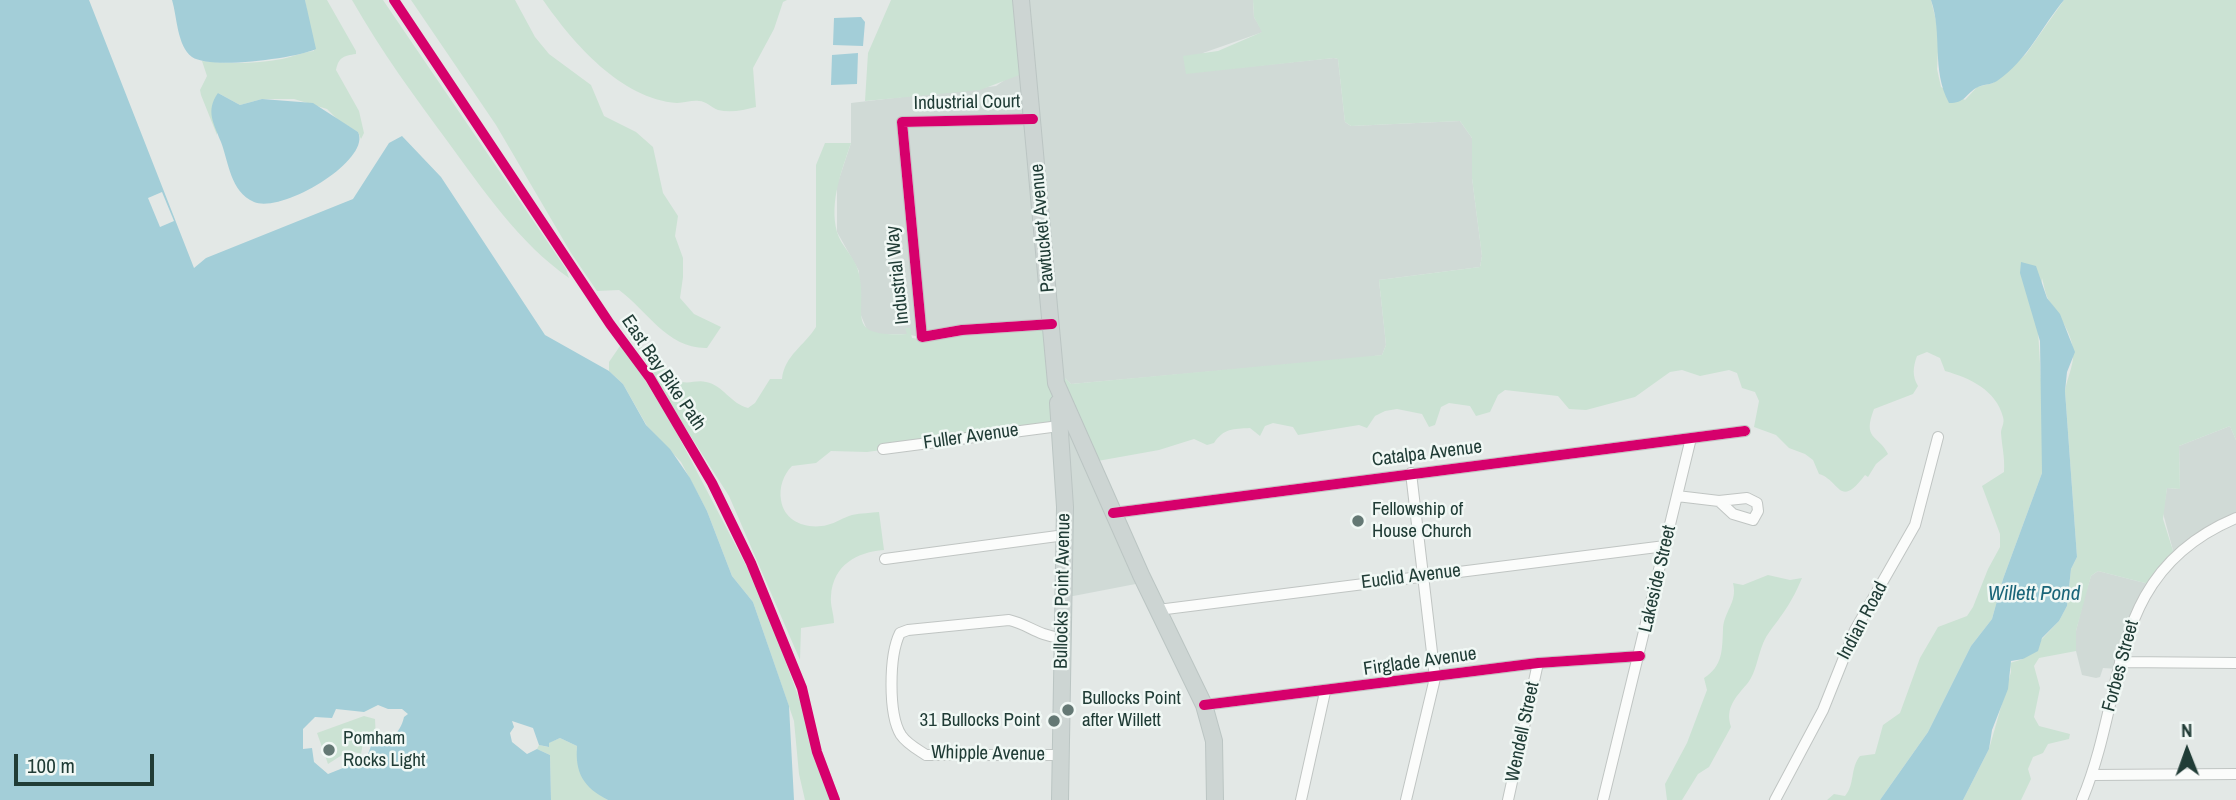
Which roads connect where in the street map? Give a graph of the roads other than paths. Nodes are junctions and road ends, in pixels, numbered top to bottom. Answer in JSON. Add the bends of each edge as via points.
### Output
{"nodes":[{"id":1,"x":1021,"y":0,"type":"edge"},
{"id":2,"x":1032,"y":119,"type":"junction"},
{"id":3,"x":902,"y":122,"type":"joint"},
{"id":4,"x":1052,"y":324,"type":"junction"},
{"id":5,"x":1056,"y":383,"type":"joint"},
{"id":6,"x":1065,"y":425,"type":"junction"},
{"id":7,"x":1745,"y":431,"type":"dead end"},
{"id":8,"x":1938,"y":437,"type":"dead end"},
{"id":9,"x":1690,"y":438,"type":"junction"},
{"id":10,"x":883,"y":449,"type":"dead end"},
{"id":11,"x":1092,"y":467,"type":"junction"},
{"id":12,"x":1065,"y":472,"type":"junction"},
{"id":13,"x":1411,"y":473,"type":"junction"},
{"id":14,"x":1677,"y":496,"type":"junction"},
{"id":15,"x":1719,"y":501,"type":"dead end"},
{"id":16,"x":1113,"y":513,"type":"junction"},
{"id":17,"x":2236,"y":518,"type":"edge"},
{"id":18,"x":1065,"y":535,"type":"junction"},
{"id":19,"x":1665,"y":546,"type":"junction"},
{"id":20,"x":885,"y":559,"type":"dead end"},
{"id":21,"x":1423,"y":575,"type":"junction"},
{"id":22,"x":1158,"y":610,"type":"junction"},
{"id":23,"x":1061,"y":638,"type":"junction"},
{"id":24,"x":1640,"y":656,"type":"junction"},
{"id":25,"x":2120,"y":662,"type":"junction"},
{"id":26,"x":1538,"y":663,"type":"junction"},
{"id":27,"x":2236,"y":663,"type":"edge"},
{"id":28,"x":1435,"y":678,"type":"junction"},
{"id":29,"x":1325,"y":692,"type":"junction"},
{"id":30,"x":1204,"y":705,"type":"junction"},
{"id":31,"x":1060,"y":755,"type":"junction"},
{"id":32,"x":2236,"y":774,"type":"edge"},
{"id":33,"x":2092,"y":775,"type":"junction"},
{"id":34,"x":1060,"y":800,"type":"edge"},
{"id":35,"x":1214,"y":800,"type":"edge"},
{"id":36,"x":1301,"y":800,"type":"edge"},
{"id":37,"x":1406,"y":800,"type":"edge"},
{"id":38,"x":1508,"y":800,"type":"edge"},
{"id":39,"x":1603,"y":800,"type":"edge"},
{"id":40,"x":1776,"y":800,"type":"edge"},
{"id":41,"x":2082,"y":800,"type":"edge"},
{"id":42,"x":2091,"y":800,"type":"edge"}],
"edges":[{"from":1,"to":2,"type":"main road","name":"Pawtucket Avenue"},
{"from":2,"to":3,"type":"street","name":"Industrial Court"},
{"from":2,"to":4,"type":"main road","name":"Pawtucket Avenue"},
{"from":3,"to":4,"type":"street","name":"Industrial Way","via":[[922,337]]},
{"from":4,"to":5,"type":"main road","name":"Pawtucket Avenue"},
{"from":5,"to":6,"type":"main road","name":"Bullocks Point Avenue"},
{"from":6,"to":10,"type":"street","name":"Fuller Avenue"},
{"from":6,"to":11,"type":"main road"},
{"from":6,"to":12,"type":"main road","name":"Bullocks Point Avenue"},
{"from":7,"to":9,"type":"street","name":"Catalpa Avenue"},
{"from":8,"to":40,"type":"street","name":"Indian Road","via":[[1914,525],[1855,629],[1823,710]]},
{"from":9,"to":13,"type":"street","name":"Catalpa Avenue"},
{"from":9,"to":14,"type":"street","name":"Lakeside Street"},
{"from":11,"to":12,"type":"main road"},
{"from":11,"to":16,"type":"main road"},
{"from":12,"to":18,"type":"main road","name":"Bullocks Point Avenue"},
{"from":13,"to":16,"type":"street","name":"Catalpa Avenue"},
{"from":13,"to":21,"type":"street"},
{"from":14,"to":15,"type":"street"},
{"from":14,"to":19,"type":"street","name":"Lakeside Street"},
{"from":16,"to":22,"type":"main road"},
{"from":17,"to":25,"type":"street","name":"Forbes Street","via":[[2199,538],[2152,580],[2130,624]]},
{"from":18,"to":20,"type":"street"},
{"from":18,"to":23,"type":"main road","name":"Bullocks Point Avenue"},
{"from":19,"to":21,"type":"street","name":"Euclid Avenue"},
{"from":19,"to":24,"type":"street","name":"Lakeside Street"},
{"from":21,"to":22,"type":"street","name":"Euclid Avenue"},
{"from":21,"to":28,"type":"street"},
{"from":22,"to":30,"type":"main road"},
{"from":23,"to":31,"type":"main road","name":"Bullocks Point Avenue"},
{"from":23,"to":31,"type":"street","name":"Whipple Avenue","via":[[1009,620],[908,630],[895,642],[892,684],[897,727],[910,745],[926,755]]},
{"from":24,"to":26,"type":"street","name":"Firglade Avenue"},
{"from":24,"to":39,"type":"street","name":"Lakeside Street"},
{"from":25,"to":27,"type":"street"},
{"from":25,"to":33,"type":"street","name":"Forbes Street"},
{"from":26,"to":28,"type":"street","name":"Firglade Avenue"},
{"from":26,"to":38,"type":"street","name":"Wendell Street"},
{"from":28,"to":29,"type":"street","name":"Firglade Avenue"},
{"from":28,"to":37,"type":"street"},
{"from":29,"to":30,"type":"street","name":"Firglade Avenue"},
{"from":29,"to":36,"type":"street"},
{"from":30,"to":35,"type":"main road","via":[[1214,741]]},
{"from":31,"to":34,"type":"main road","name":"Bullocks Point Avenue"},
{"from":32,"to":33,"type":"street"},
{"from":33,"to":41,"type":"street","name":"Forbes Street"},
{"from":33,"to":42,"type":"street","name":"Forbes Street"}]}
